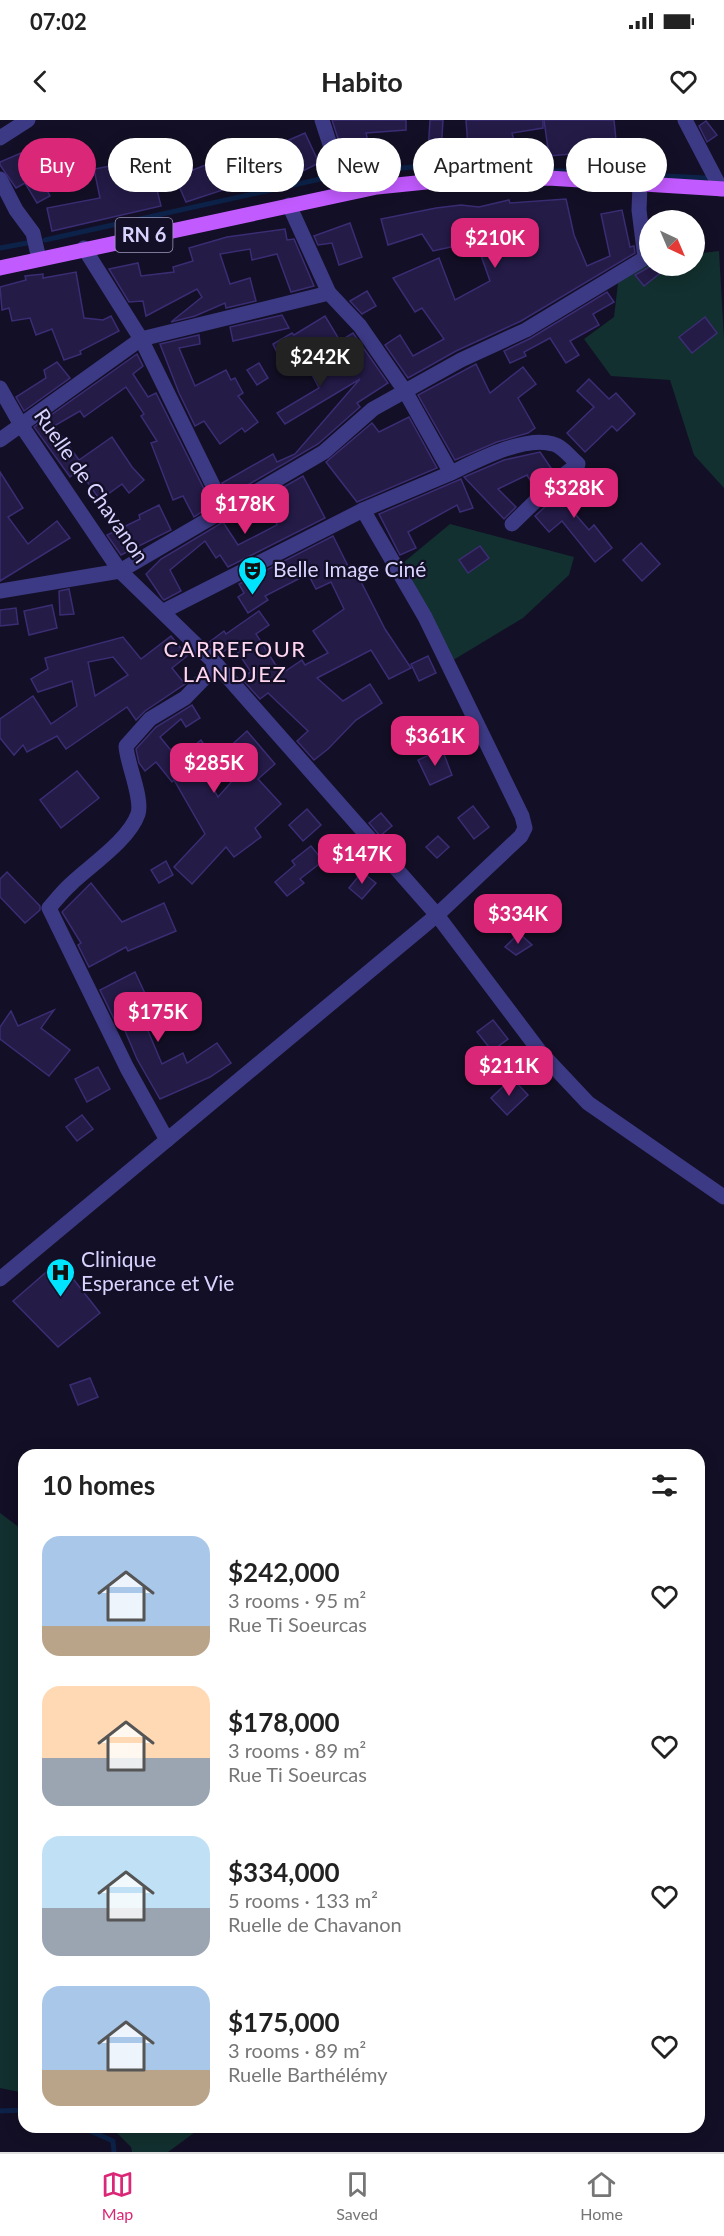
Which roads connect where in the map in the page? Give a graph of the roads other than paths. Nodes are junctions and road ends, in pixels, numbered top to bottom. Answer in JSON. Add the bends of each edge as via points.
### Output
{"nodes":[{"id":1,"x":28,"y":120,"type":"edge"},
{"id":2,"x":322,"y":120,"type":"edge"},
{"id":3,"x":685,"y":120,"type":"edge"},
{"id":4,"x":0,"y":138,"type":"edge"},
{"id":5,"x":328,"y":138,"type":"edge"},
{"id":6,"x":0,"y":178,"type":"edge"},
{"id":7,"x":566,"y":179,"type":"edge"},
{"id":8,"x":401,"y":185,"type":"edge"},
{"id":9,"x":667,"y":186,"type":"edge"},
{"id":10,"x":722,"y":189,"type":"edge"},
{"id":11,"x":349,"y":192,"type":"edge"},
{"id":12,"x":640,"y":192,"type":"edge"},
{"id":13,"x":289,"y":205,"type":"junction"},
{"id":14,"x":84,"y":248,"type":"junction"},
{"id":15,"x":39,"y":259,"type":"junction"},
{"id":16,"x":0,"y":268,"type":"edge"},
{"id":17,"x":329,"y":293,"type":"junction"},
{"id":18,"x":141,"y":339,"type":"junction"},
{"id":19,"x":0,"y":388,"type":"edge"},
{"id":20,"x":405,"y":392,"type":"junction"},
{"id":21,"x":21,"y":425,"type":"junction"},
{"id":22,"x":0,"y":440,"type":"edge"},
{"id":23,"x":451,"y":473,"type":"junction"},
{"id":24,"x":225,"y":510,"type":"junction"},
{"id":25,"x":363,"y":510,"type":"junction"},
{"id":26,"x":512,"y":524,"type":"dead end"},
{"id":27,"x":120,"y":571,"type":"junction"},
{"id":28,"x":0,"y":591,"type":"edge"},
{"id":29,"x":164,"y":611,"type":"junction"},
{"id":30,"x":218,"y":665,"type":"junction"},
{"id":31,"x":437,"y":915,"type":"junction"},
{"id":32,"x":167,"y":1140,"type":"junction"},
{"id":33,"x":724,"y":1197,"type":"edge"},
{"id":34,"x":0,"y":1279,"type":"edge"}],
"edges":[{"from":1,"to":4,"type":"street"},
{"from":2,"to":5,"type":"street"},
{"from":3,"to":10,"type":"street"},
{"from":6,"to":15,"type":"street","via":[[33,233]]},
{"from":7,"to":8,"type":"main road","number":"RN 6","via":[[436,181]]},
{"from":9,"to":10,"type":"main road","number":"RN 6"},
{"from":11,"to":13,"type":"main road","number":"RN 6"},
{"from":12,"to":20,"type":"street","via":[[645,258],[526,330]]},
{"from":13,"to":14,"type":"main road","number":"RN 6"},
{"from":13,"to":17,"type":"street"},
{"from":14,"to":15,"type":"main road","number":"RN 6"},
{"from":14,"to":18,"type":"street"},
{"from":15,"to":16,"type":"main road","number":"RN 6"},
{"from":17,"to":18,"type":"street"},
{"from":17,"to":20,"type":"street","via":[[360,326]]},
{"from":18,"to":21,"type":"street"},
{"from":18,"to":24,"type":"street"},
{"from":19,"to":21,"type":"street","name":"Ruelle de Chavanon"},
{"from":20,"to":23,"type":"street"},
{"from":20,"to":24,"type":"street","via":[[373,409],[324,452]]},
{"from":21,"to":22,"type":"street"},
{"from":21,"to":27,"type":"street","name":"Ruelle de Chavanon"},
{"from":23,"to":25,"type":"street"},
{"from":23,"to":26,"type":"street","via":[[533,442],[554,444],[578,465]]},
{"from":24,"to":27,"type":"street"},
{"from":25,"to":29,"type":"street"},
{"from":25,"to":31,"type":"street","via":[[425,617],[525,828]]},
{"from":27,"to":28,"type":"street"},
{"from":27,"to":29,"type":"street","name":"Ruelle de Chavanon"},
{"from":29,"to":30,"type":"street","name":"Ruelle de Chavanon"},
{"from":30,"to":31,"type":"street","name":"Ruelle de Chavanon"},
{"from":30,"to":32,"type":"street","via":[[185,698],[150,719],[126,746],[138,813],[112,849],[69,885],[49,908],[127,1068]]},
{"from":31,"to":32,"type":"street"},
{"from":31,"to":33,"type":"street","name":"Ruelle de Chavanon","via":[[541,1053],[588,1103]]},
{"from":32,"to":34,"type":"street"}]}
